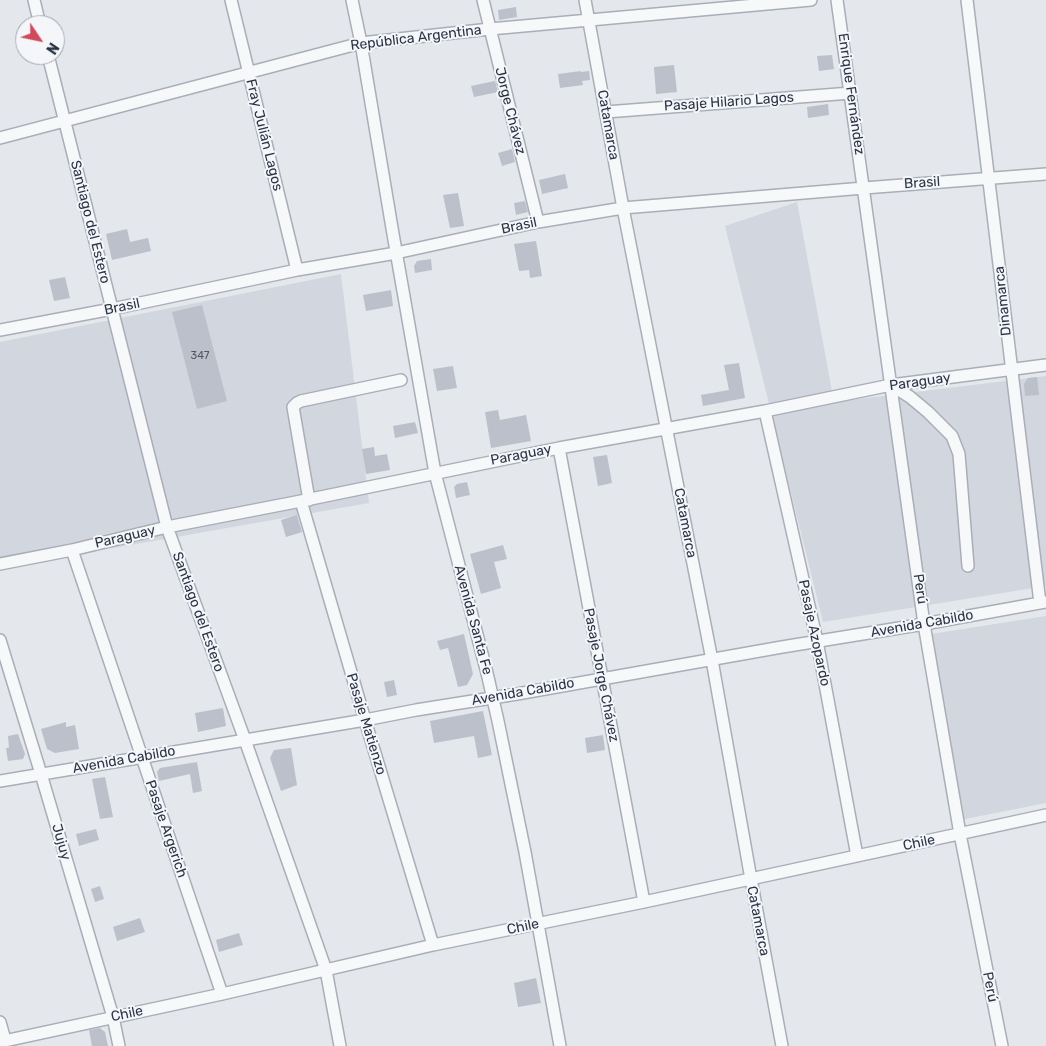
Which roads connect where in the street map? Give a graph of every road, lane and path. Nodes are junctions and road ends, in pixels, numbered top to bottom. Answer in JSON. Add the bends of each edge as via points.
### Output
{"nodes":[{"id":1,"x":34,"y":0,"type":"edge"},
{"id":2,"x":231,"y":0,"type":"edge"},
{"id":3,"x":352,"y":0,"type":"edge"},
{"id":4,"x":483,"y":0,"type":"edge"},
{"id":5,"x":585,"y":0,"type":"edge"},
{"id":6,"x":811,"y":0,"type":"edge"},
{"id":7,"x":837,"y":0,"type":"edge"},
{"id":8,"x":967,"y":0,"type":"edge"},
{"id":9,"x":38,"y":15,"type":"edge"},
{"id":10,"x":589,"y":21,"type":"junction"},
{"id":11,"x":490,"y":29,"type":"junction"},
{"id":12,"x":361,"y":43,"type":"junction"},
{"id":13,"x":50,"y":65,"type":"edge"},
{"id":14,"x":248,"y":72,"type":"junction"},
{"id":15,"x":851,"y":93,"type":"junction"},
{"id":16,"x":606,"y":112,"type":"junction"},
{"id":17,"x":64,"y":121,"type":"junction"},
{"id":18,"x":0,"y":138,"type":"edge"},
{"id":19,"x":1046,"y":174,"type":"edge"},
{"id":20,"x":990,"y":178,"type":"junction"},
{"id":21,"x":864,"y":188,"type":"junction"},
{"id":22,"x":623,"y":208,"type":"junction"},
{"id":23,"x":538,"y":222,"type":"junction"},
{"id":24,"x":396,"y":253,"type":"junction"},
{"id":25,"x":298,"y":270,"type":"junction"},
{"id":26,"x":112,"y":309,"type":"junction"},
{"id":27,"x":0,"y":330,"type":"edge"},
{"id":28,"x":1046,"y":366,"type":"edge"},
{"id":29,"x":1011,"y":369,"type":"junction"},
{"id":30,"x":400,"y":380,"type":"dead end"},
{"id":31,"x":891,"y":385,"type":"junction"},
{"id":32,"x":765,"y":412,"type":"junction"},
{"id":33,"x":666,"y":429,"type":"junction"},
{"id":34,"x":559,"y":448,"type":"junction"},
{"id":35,"x":435,"y":473,"type":"junction"},
{"id":36,"x":305,"y":501,"type":"junction"},
{"id":37,"x":167,"y":528,"type":"junction"},
{"id":38,"x":72,"y":550,"type":"junction"},
{"id":39,"x":0,"y":564,"type":"edge"},
{"id":40,"x":968,"y":566,"type":"dead end"},
{"id":41,"x":1043,"y":602,"type":"edge"},
{"id":42,"x":924,"y":624,"type":"junction"},
{"id":43,"x":0,"y":640,"type":"edge"},
{"id":44,"x":817,"y":642,"type":"junction"},
{"id":45,"x":712,"y":660,"type":"junction"},
{"id":46,"x":602,"y":679,"type":"junction"},
{"id":47,"x":493,"y":698,"type":"junction"},
{"id":48,"x":365,"y":720,"type":"junction"},
{"id":49,"x":245,"y":740,"type":"junction"},
{"id":50,"x":141,"y":756,"type":"junction"},
{"id":51,"x":41,"y":774,"type":"junction"},
{"id":52,"x":0,"y":781,"type":"edge"},
{"id":53,"x":1046,"y":815,"type":"edge"},
{"id":54,"x":960,"y":834,"type":"junction"},
{"id":55,"x":857,"y":856,"type":"junction"},
{"id":56,"x":750,"y":879,"type":"junction"},
{"id":57,"x":644,"y":902,"type":"junction"},
{"id":58,"x":538,"y":923,"type":"junction"},
{"id":59,"x":433,"y":945,"type":"junction"},
{"id":60,"x":326,"y":970,"type":"junction"},
{"id":61,"x":222,"y":994,"type":"junction"},
{"id":62,"x":113,"y":1017,"type":"junction"},
{"id":63,"x":0,"y":1022,"type":"edge"},
{"id":64,"x":2,"y":1041,"type":"edge"},
{"id":65,"x":118,"y":1046,"type":"edge"},
{"id":66,"x":340,"y":1046,"type":"edge"},
{"id":67,"x":560,"y":1046,"type":"edge"},
{"id":68,"x":782,"y":1046,"type":"edge"},
{"id":69,"x":1002,"y":1046,"type":"edge"}],
"edges":[{"from":1,"to":9,"type":"street"},
{"from":2,"to":14,"type":"street","name":"Fray Julián Lagos"},
{"from":3,"to":12,"type":"street","name":"Avenida Santa Fe"},
{"from":4,"to":11,"type":"street","name":"Jorge Chávez"},
{"from":5,"to":10,"type":"street","name":"Catamarca"},
{"from":6,"to":10,"type":"street","name":"República Argentina"},
{"from":7,"to":15,"type":"street","name":"Enrique Fernández"},
{"from":8,"to":20,"type":"street","name":"Dinamarca"},
{"from":10,"to":11,"type":"street","name":"República Argentina"},
{"from":10,"to":16,"type":"street","name":"Catamarca"},
{"from":11,"to":12,"type":"street","name":"República Argentina"},
{"from":11,"to":23,"type":"street","name":"Jorge Chávez"},
{"from":12,"to":14,"type":"street","name":"República Argentina"},
{"from":12,"to":24,"type":"street","name":"Avenida Santa Fe"},
{"from":13,"to":17,"type":"street","name":"Santiago del Estero"},
{"from":14,"to":17,"type":"street","name":"República Argentina"},
{"from":14,"to":25,"type":"street","name":"Fray Julián Lagos"},
{"from":15,"to":16,"type":"street","name":"Pasaje Hilario Lagos"},
{"from":15,"to":21,"type":"street","name":"Enrique Fernández"},
{"from":16,"to":22,"type":"street","name":"Catamarca"},
{"from":17,"to":18,"type":"street","name":"República Argentina"},
{"from":17,"to":26,"type":"street","name":"Santiago del Estero"},
{"from":19,"to":20,"type":"street","name":"Brasil"},
{"from":20,"to":21,"type":"street","name":"Brasil"},
{"from":20,"to":29,"type":"street","name":"Dinamarca"},
{"from":21,"to":22,"type":"street","name":"Brasil"},
{"from":21,"to":31,"type":"street","name":"Perú"},
{"from":22,"to":23,"type":"street","name":"Brasil"},
{"from":22,"to":33,"type":"street","name":"Catamarca"},
{"from":23,"to":24,"type":"street","name":"Brasil"},
{"from":24,"to":25,"type":"street","name":"Brasil"},
{"from":24,"to":35,"type":"street","name":"Avenida Santa Fe"},
{"from":25,"to":26,"type":"street","name":"Brasil"},
{"from":26,"to":27,"type":"street","name":"Brasil"},
{"from":26,"to":37,"type":"street","name":"Santiago del Estero"},
{"from":28,"to":29,"type":"street","name":"Paraguay"},
{"from":29,"to":31,"type":"street","name":"Paraguay"},
{"from":29,"to":41,"type":"street","name":"Dinamarca"},
{"from":30,"to":36,"type":"street","name":"Pasaje Matienzo","via":[[301,401],[293,407]]},
{"from":31,"to":32,"type":"street","name":"Paraguay"},
{"from":31,"to":40,"type":"street","via":[[928,412],[952,436],[959,454]]},
{"from":31,"to":42,"type":"street","name":"Perú"},
{"from":32,"to":33,"type":"street","name":"Paraguay"},
{"from":32,"to":44,"type":"street","name":"Pasaje Azopardo"},
{"from":33,"to":34,"type":"street","name":"Paraguay"},
{"from":33,"to":45,"type":"street","name":"Catamarca"},
{"from":34,"to":35,"type":"street","name":"Paraguay"},
{"from":34,"to":46,"type":"street","name":"Pasaje Jorge Chávez"},
{"from":35,"to":36,"type":"street","name":"Paraguay"},
{"from":35,"to":47,"type":"street","name":"Avenida Santa Fe"},
{"from":36,"to":37,"type":"street","name":"Paraguay"},
{"from":36,"to":48,"type":"street","name":"Pasaje Matienzo"},
{"from":37,"to":38,"type":"street","name":"Paraguay"},
{"from":37,"to":49,"type":"street","name":"Santiago del Estero"},
{"from":38,"to":39,"type":"street","name":"Paraguay"},
{"from":38,"to":50,"type":"street","name":"Pasaje Argerich"},
{"from":41,"to":42,"type":"street","name":"Avenida Cabildo"},
{"from":42,"to":44,"type":"street","name":"Avenida Cabildo"},
{"from":42,"to":54,"type":"street","name":"Perú"},
{"from":43,"to":51,"type":"street","name":"Jujuy"},
{"from":44,"to":45,"type":"street","name":"Avenida Cabildo"},
{"from":44,"to":55,"type":"street","name":"Pasaje Azopardo"},
{"from":45,"to":46,"type":"street","name":"Avenida Cabildo"},
{"from":45,"to":56,"type":"street","name":"Catamarca"},
{"from":46,"to":47,"type":"street","name":"Avenida Cabildo"},
{"from":46,"to":57,"type":"street","name":"Pasaje Jorge Chávez"},
{"from":47,"to":48,"type":"street","name":"Avenida Cabildo"},
{"from":47,"to":58,"type":"street","name":"Avenida Santa Fe"},
{"from":48,"to":49,"type":"street","name":"Avenida Cabildo"},
{"from":48,"to":59,"type":"street","name":"Pasaje Matienzo"},
{"from":49,"to":50,"type":"street","name":"Avenida Cabildo"},
{"from":49,"to":60,"type":"street","name":"Santiago del Estero"},
{"from":50,"to":51,"type":"street","name":"Avenida Cabildo"},
{"from":50,"to":61,"type":"street","name":"Pasaje Argerich"},
{"from":51,"to":52,"type":"street","name":"Avenida Cabildo"},
{"from":51,"to":62,"type":"street","name":"Jujuy"},
{"from":53,"to":54,"type":"street","name":"Chile"},
{"from":54,"to":55,"type":"street","name":"Chile"},
{"from":54,"to":69,"type":"street","name":"Perú"},
{"from":55,"to":56,"type":"street","name":"Chile"},
{"from":56,"to":57,"type":"street","name":"Chile"},
{"from":56,"to":68,"type":"street","name":"Catamarca"},
{"from":57,"to":58,"type":"street","name":"Chile"},
{"from":58,"to":59,"type":"street","name":"Chile"},
{"from":58,"to":67,"type":"street","name":"Avenida Santa Fe"},
{"from":59,"to":60,"type":"street","name":"Chile"},
{"from":60,"to":61,"type":"street","name":"Chile"},
{"from":60,"to":66,"type":"street","name":"Santiago del Estero"},
{"from":61,"to":62,"type":"street","name":"Chile"},
{"from":62,"to":64,"type":"street","name":"Chile"},
{"from":62,"to":65,"type":"street","name":"Jujuy"},
{"from":63,"to":64,"type":"street"}]}
